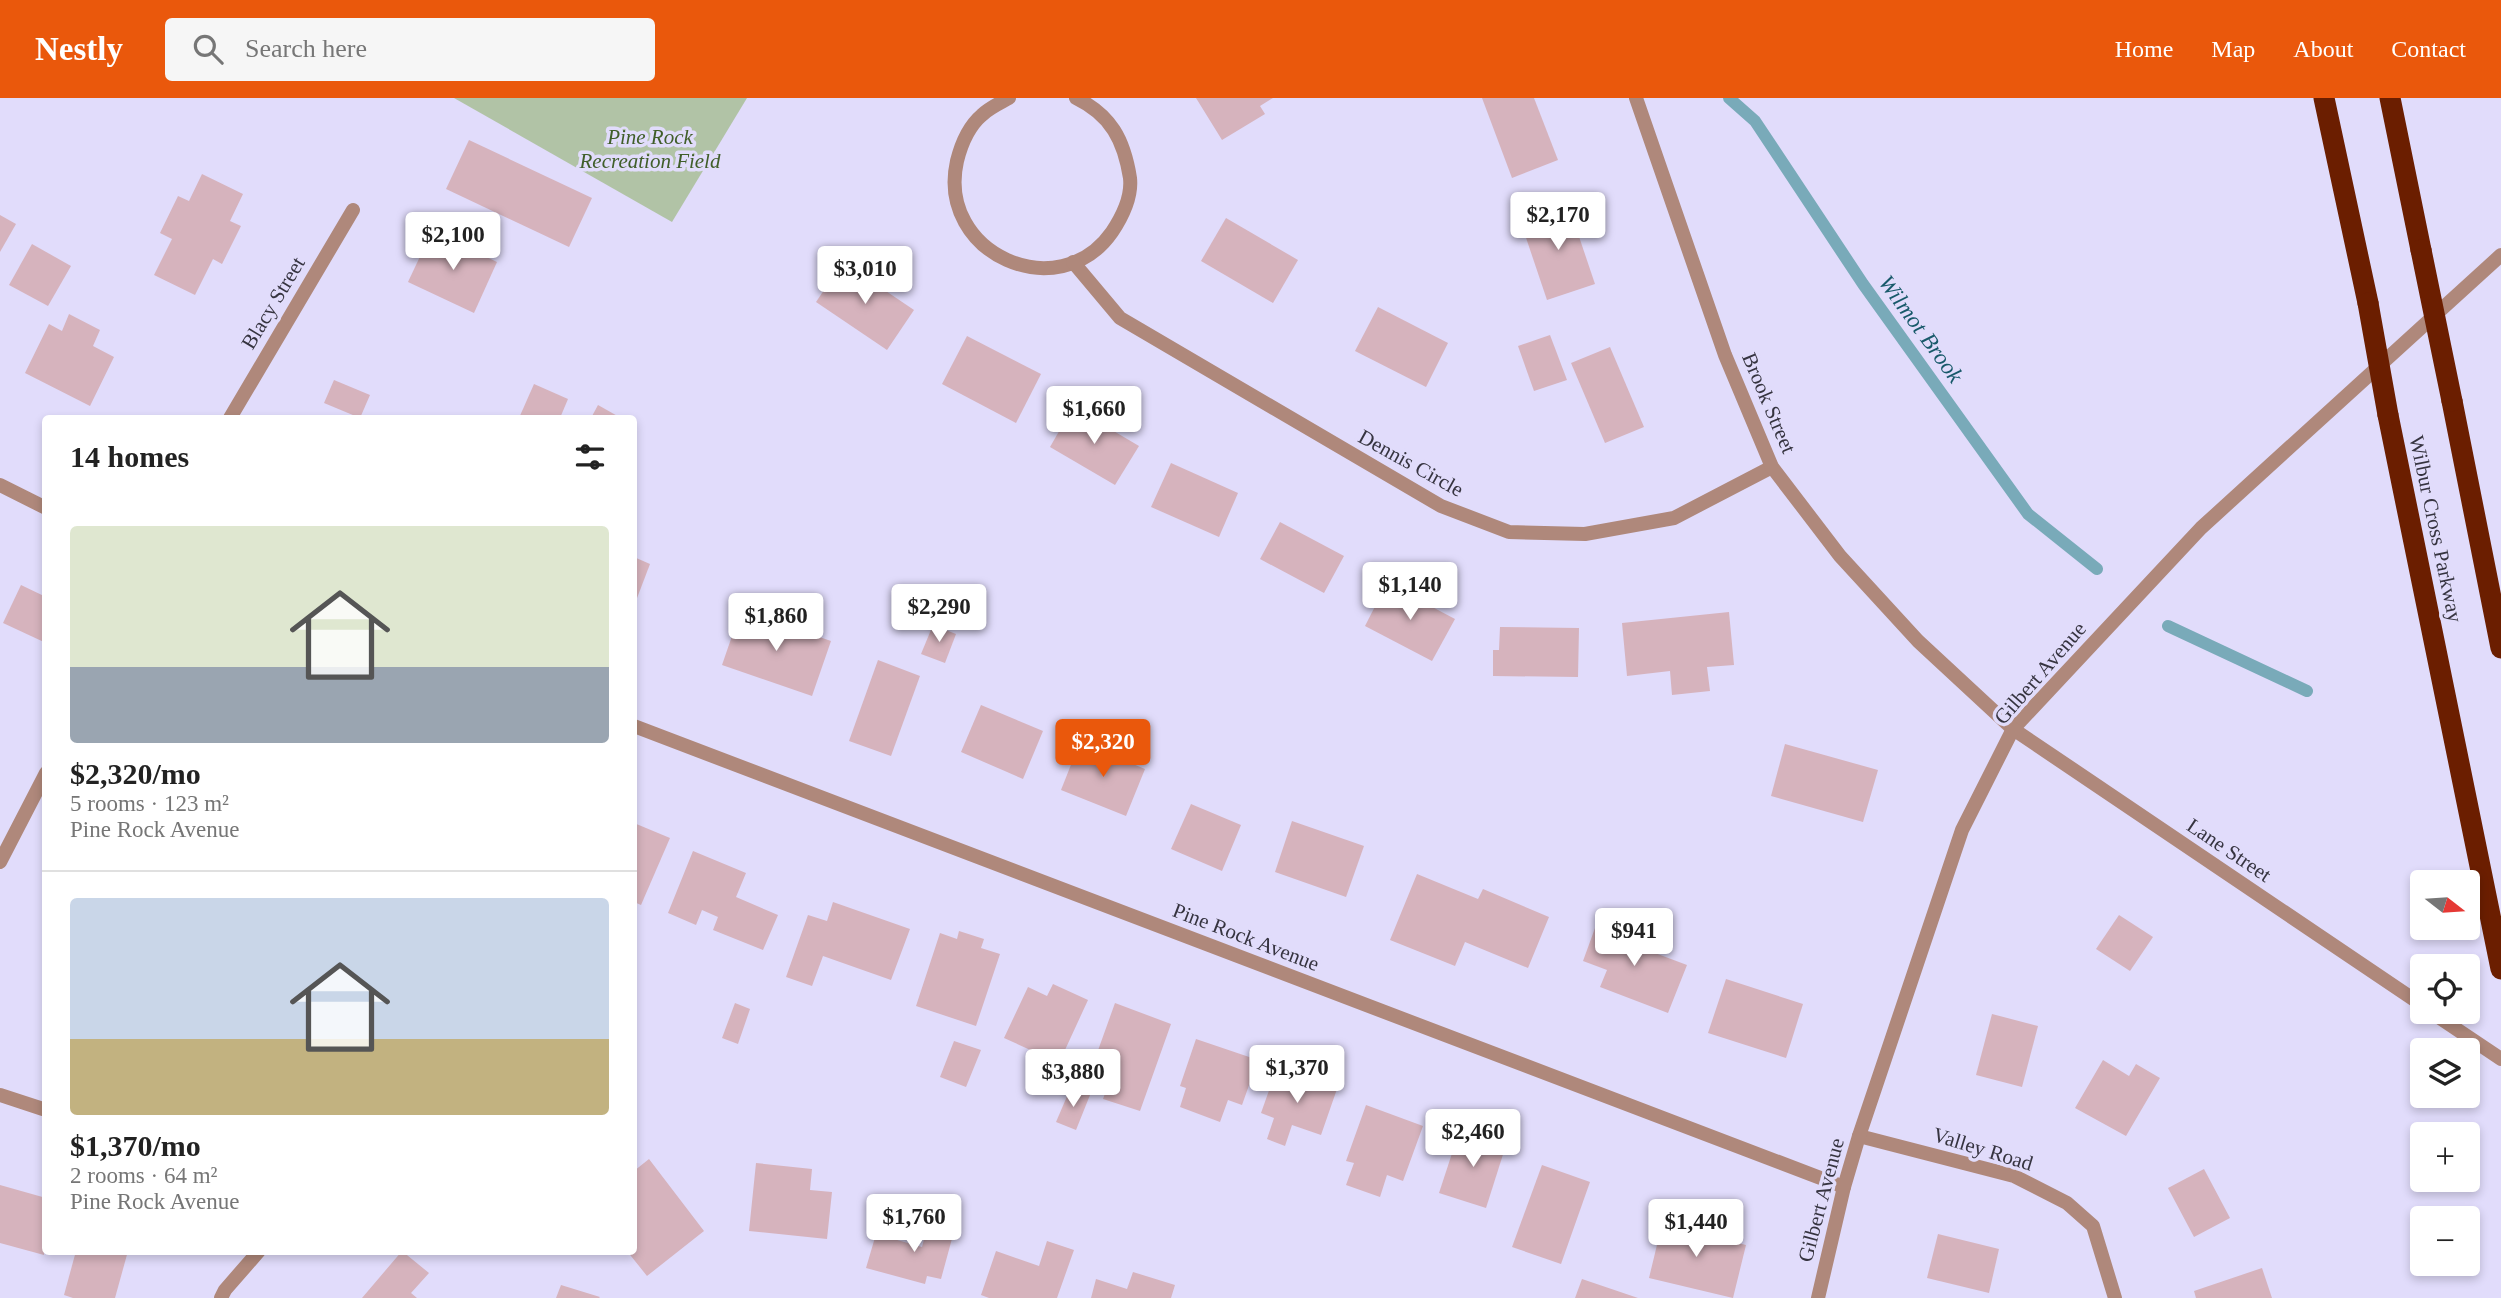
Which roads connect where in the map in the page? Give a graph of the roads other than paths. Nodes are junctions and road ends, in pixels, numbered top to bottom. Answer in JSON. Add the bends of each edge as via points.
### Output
{"nodes":[{"id":1,"x":1009,"y":98,"type":"edge"},
{"id":2,"x":1076,"y":98,"type":"edge"},
{"id":3,"x":1636,"y":98,"type":"edge"},
{"id":4,"x":2324,"y":98,"type":"edge"},
{"id":5,"x":2390,"y":98,"type":"edge"},
{"id":6,"x":353,"y":210,"type":"dead end"},
{"id":7,"x":2501,"y":255,"type":"edge"},
{"id":8,"x":1073,"y":262,"type":"junction"},
{"id":9,"x":232,"y":415,"type":"edge"},
{"id":10,"x":1772,"y":467,"type":"junction"},
{"id":11,"x":0,"y":485,"type":"edge"},
{"id":12,"x":42,"y":506,"type":"edge"},
{"id":13,"x":2501,"y":648,"type":"edge"},
{"id":14,"x":637,"y":727,"type":"edge"},
{"id":15,"x":2013,"y":729,"type":"junction"},
{"id":16,"x":42,"y":781,"type":"edge"},
{"id":17,"x":0,"y":862,"type":"edge"},
{"id":18,"x":2501,"y":969,"type":"edge"},
{"id":19,"x":2410,"y":997,"type":"edge"},
{"id":20,"x":2449,"y":1024,"type":"edge"},
{"id":21,"x":2501,"y":1059,"type":"edge"},
{"id":22,"x":0,"y":1095,"type":"edge"},
{"id":23,"x":42,"y":1109,"type":"edge"},
{"id":24,"x":1860,"y":1136,"type":"junction"},
{"id":25,"x":1844,"y":1187,"type":"junction"},
{"id":26,"x":256,"y":1255,"type":"edge"},
{"id":27,"x":221,"y":1298,"type":"edge"},
{"id":28,"x":1818,"y":1298,"type":"edge"},
{"id":29,"x":2115,"y":1298,"type":"edge"}],
"edges":[{"from":1,"to":8,"type":"street","via":[[981,115],[961,144],[954,178],[959,212],[978,241],[1006,261],[1039,269]]},
{"from":2,"to":8,"type":"street","via":[[1107,118],[1124,148],[1130,182],[1123,216],[1103,244]]},
{"from":3,"to":10,"type":"street","name":"Brook Street","via":[[1725,355]]},
{"from":4,"to":18,"type":"highway","name":"Wilbur Cross Parkway","bridge":true},
{"from":5,"to":13,"type":"highway","name":"Wilbur Cross Parkway","bridge":true},
{"from":6,"to":9,"type":"street","name":"Blacy Street"},
{"from":7,"to":15,"type":"street","name":"Gilbert Avenue","via":[[2201,528]]},
{"from":8,"to":10,"type":"street","name":"Dennis Circle","via":[[1120,318],[1441,506],[1508,532],[1585,534],[1674,518]]},
{"from":10,"to":15,"type":"street","name":"Brook Street","via":[[1840,556],[1918,641]]},
{"from":11,"to":12,"type":"street"},
{"from":14,"to":25,"type":"street","name":"Pine Rock Avenue"},
{"from":15,"to":19,"type":"street","name":"Lane Street"},
{"from":15,"to":24,"type":"street","name":"Gilbert Avenue","via":[[1962,830]]},
{"from":16,"to":17,"type":"street"},
{"from":20,"to":21,"type":"street"},
{"from":22,"to":23,"type":"street"},
{"from":24,"to":25,"type":"street","name":"Gilbert Avenue"},
{"from":24,"to":29,"type":"street","name":"Valley Road","via":[[2014,1176],[2067,1203],[2093,1226]]},
{"from":25,"to":28,"type":"street","name":"Gilbert Avenue"},
{"from":26,"to":27,"type":"street"}]}
